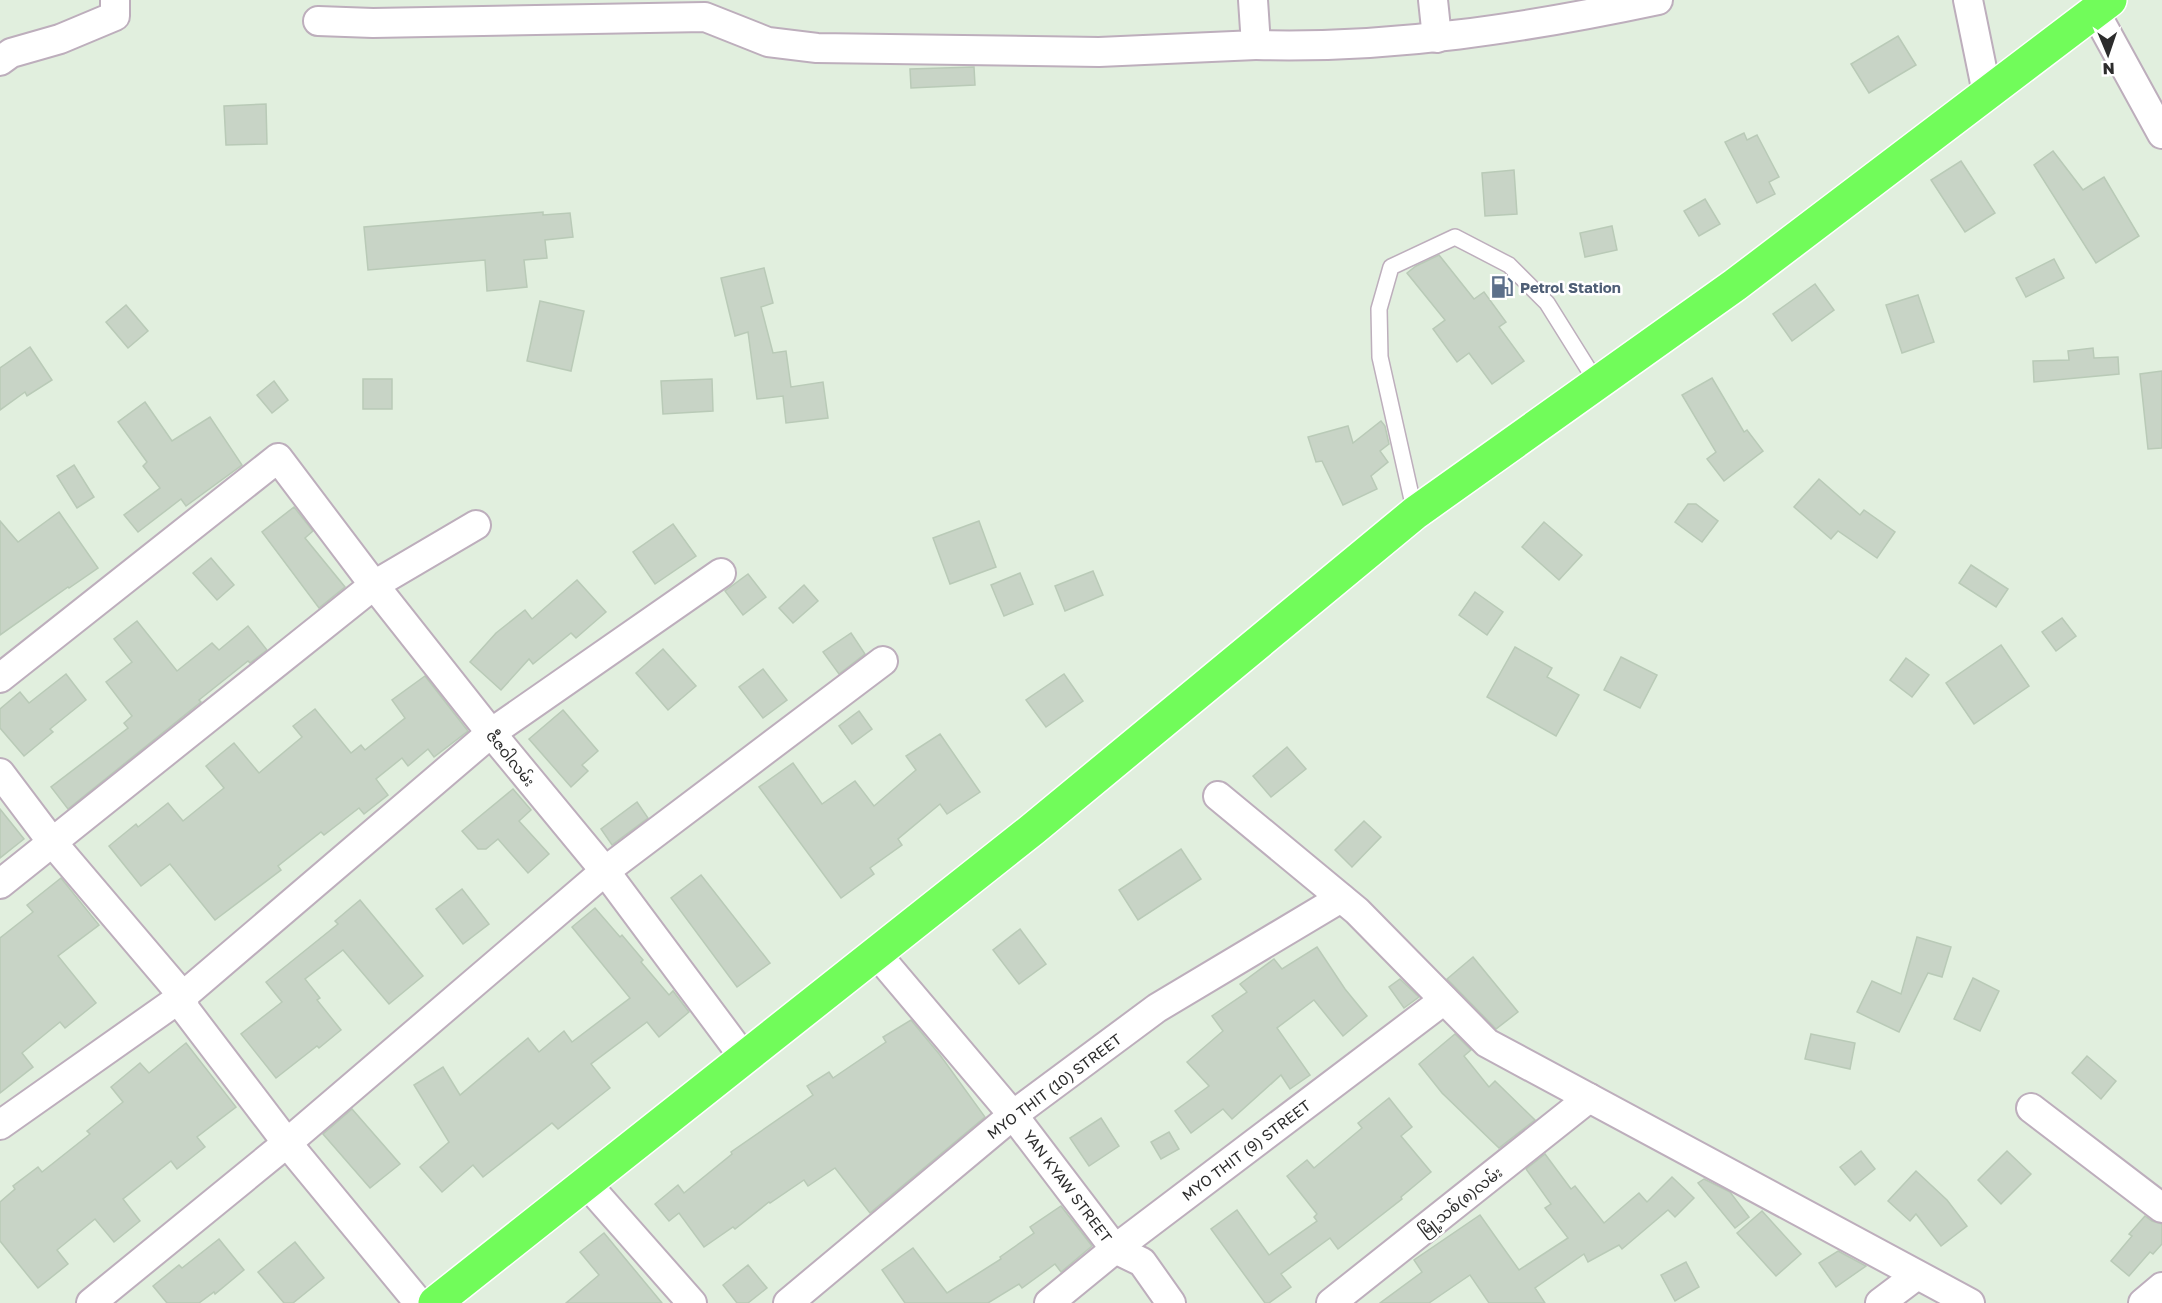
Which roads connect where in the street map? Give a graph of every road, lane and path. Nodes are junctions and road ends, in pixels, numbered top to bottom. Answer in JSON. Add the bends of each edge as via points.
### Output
{"nodes":[{"id":1,"x":115,"y":0,"type":"edge"},
{"id":2,"x":1253,"y":0,"type":"edge"},
{"id":3,"x":1433,"y":0,"type":"edge"},
{"id":4,"x":1658,"y":0,"type":"edge"},
{"id":5,"x":1968,"y":0,"type":"edge"},
{"id":6,"x":2102,"y":6,"type":"edge"},
{"id":7,"x":318,"y":21,"type":"dead end"},
{"id":8,"x":1437,"y":38,"type":"junction"},
{"id":9,"x":1256,"y":45,"type":"junction"},
{"id":10,"x":0,"y":61,"type":"edge"},
{"id":11,"x":1987,"y":93,"type":"junction"},
{"id":12,"x":2162,"y":135,"type":"edge"},
{"id":13,"x":1597,"y":383,"type":"junction"},
{"id":14,"x":1415,"y":513,"type":"junction"},
{"id":15,"x":476,"y":525,"type":"dead end"},
{"id":16,"x":722,"y":573,"type":"dead end"},
{"id":17,"x":374,"y":585,"type":"junction"},
{"id":18,"x":884,"y":661,"type":"dead end"},
{"id":19,"x":0,"y":678,"type":"edge"},
{"id":20,"x":490,"y":733,"type":"junction"},
{"id":21,"x":0,"y":773,"type":"edge"},
{"id":22,"x":1218,"y":796,"type":"dead end"},
{"id":23,"x":52,"y":842,"type":"junction"},
{"id":24,"x":605,"y":871,"type":"junction"},
{"id":25,"x":0,"y":884,"type":"edge"},
{"id":26,"x":1341,"y":898,"type":"junction"},
{"id":27,"x":876,"y":953,"type":"junction"},
{"id":28,"x":183,"y":996,"type":"junction"},
{"id":29,"x":1444,"y":1000,"type":"junction"},
{"id":30,"x":745,"y":1059,"type":"junction"},
{"id":31,"x":1589,"y":1098,"type":"junction"},
{"id":32,"x":2031,"y":1108,"type":"dead end"},
{"id":33,"x":1013,"y":1114,"type":"junction"},
{"id":34,"x":0,"y":1125,"type":"edge"},
{"id":35,"x":287,"y":1143,"type":"junction"},
{"id":36,"x":586,"y":1183,"type":"junction"},
{"id":37,"x":2162,"y":1208,"type":"edge"},
{"id":38,"x":1115,"y":1249,"type":"junction"},
{"id":39,"x":1917,"y":1275,"type":"junction"},
{"id":40,"x":2162,"y":1287,"type":"edge"},
{"id":41,"x":91,"y":1303,"type":"edge"},
{"id":42,"x":419,"y":1303,"type":"edge"},
{"id":43,"x":435,"y":1303,"type":"edge"},
{"id":44,"x":692,"y":1303,"type":"edge"},
{"id":45,"x":788,"y":1303,"type":"edge"},
{"id":46,"x":1049,"y":1303,"type":"edge"},
{"id":47,"x":1171,"y":1303,"type":"edge"},
{"id":48,"x":1331,"y":1303,"type":"edge"},
{"id":49,"x":1880,"y":1303,"type":"edge"},
{"id":50,"x":1970,"y":1303,"type":"edge"},
{"id":51,"x":2144,"y":1303,"type":"edge"}],
"edges":[{"from":1,"to":10,"type":"street","via":[[115,16],[60,39],[11,53]]},
{"from":2,"to":9,"type":"street"},
{"from":3,"to":8,"type":"street"},
{"from":4,"to":8,"type":"street"},
{"from":5,"to":11,"type":"street"},
{"from":6,"to":11,"type":"highway"},
{"from":6,"to":12,"type":"street"},
{"from":7,"to":9,"type":"street","via":[[705,17],[768,42],[817,48],[1099,52]]},
{"from":8,"to":9,"type":"street","via":[[1310,46]]},
{"from":11,"to":13,"type":"highway","via":[[1735,285]]},
{"from":13,"to":14,"type":"highway"},
{"from":13,"to":14,"type":"lane","via":[[1547,303],[1509,265],[1455,237],[1392,267],[1379,309],[1380,357]]},
{"from":14,"to":27,"type":"highway","via":[[1033,829]]},
{"from":15,"to":17,"type":"street"},
{"from":16,"to":20,"type":"street"},
{"from":17,"to":19,"type":"street","name":"ဇီဇဝါလမ်း","via":[[278,458]]},
{"from":17,"to":20,"type":"street","name":"ဇီဇဝါလမ်း"},
{"from":17,"to":23,"type":"street"},
{"from":18,"to":24,"type":"street"},
{"from":20,"to":24,"type":"street","name":"ဇီဇဝါလမ်း"},
{"from":20,"to":28,"type":"street"},
{"from":21,"to":23,"type":"street"},
{"from":22,"to":26,"type":"street"},
{"from":23,"to":25,"type":"street"},
{"from":23,"to":28,"type":"street"},
{"from":24,"to":30,"type":"street","name":"ဇီဇဝါလမ်း"},
{"from":24,"to":35,"type":"street"},
{"from":26,"to":29,"type":"street"},
{"from":26,"to":33,"type":"street","name":"MYO THIT (10) STREET","via":[[1157,1008]]},
{"from":27,"to":30,"type":"highway"},
{"from":27,"to":33,"type":"street","name":"YAN KYAW STREET"},
{"from":28,"to":34,"type":"street"},
{"from":28,"to":35,"type":"street","via":[[185,1009]]},
{"from":29,"to":31,"type":"street","via":[[1487,1043]]},
{"from":29,"to":38,"type":"street","name":"MYO THIT (9) STREET"},
{"from":30,"to":36,"type":"highway"},
{"from":31,"to":39,"type":"street"},
{"from":31,"to":48,"type":"street","name":"မြို့သစ်(၈)လမ်း"},
{"from":32,"to":37,"type":"street"},
{"from":33,"to":38,"type":"street","name":"YAN KYAW STREET"},
{"from":33,"to":45,"type":"street","name":"MYO THIT (10) STREET"},
{"from":35,"to":41,"type":"street"},
{"from":35,"to":42,"type":"street"},
{"from":36,"to":43,"type":"highway"},
{"from":36,"to":44,"type":"street"},
{"from":38,"to":46,"type":"street","name":"MYO THIT (9) STREET"},
{"from":38,"to":47,"type":"street","name":"YAN KYAW STREET","via":[[1142,1262]]},
{"from":39,"to":49,"type":"street"},
{"from":39,"to":50,"type":"street"},
{"from":40,"to":51,"type":"street"}]}
